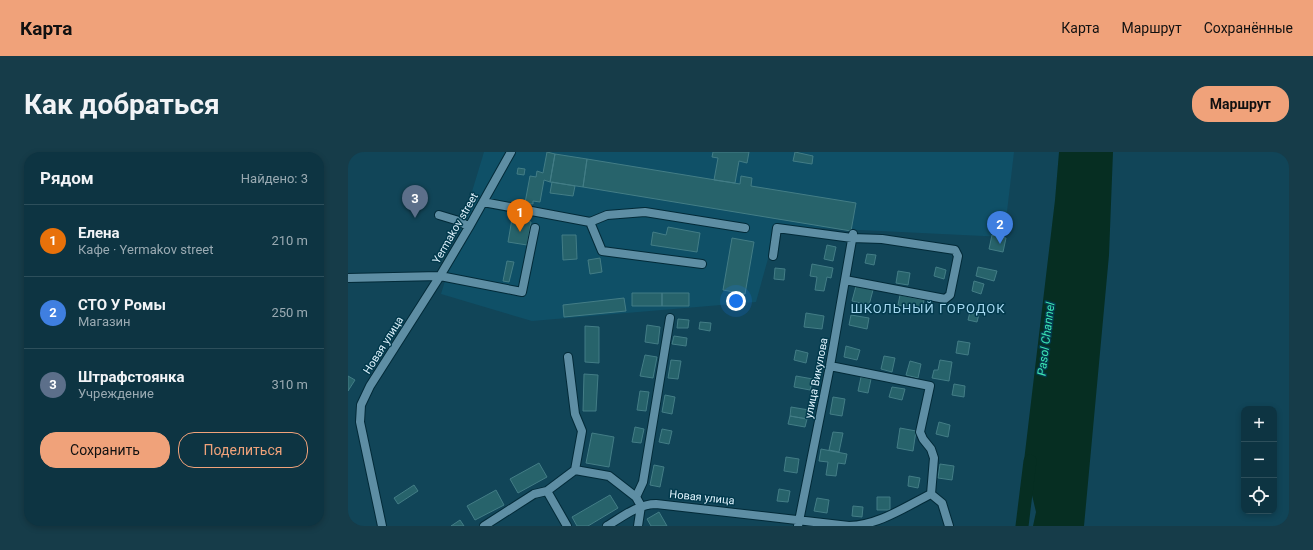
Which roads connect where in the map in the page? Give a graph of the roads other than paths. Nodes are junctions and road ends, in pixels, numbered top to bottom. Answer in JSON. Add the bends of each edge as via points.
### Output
{"nodes":[{"id":1,"x":511,"y":152,"type":"edge"},
{"id":2,"x":483,"y":202,"type":"junction"},
{"id":3,"x":438,"y":215,"type":"dead end"},
{"id":4,"x":590,"y":222,"type":"junction"},
{"id":5,"x":469,"y":227,"type":"junction"},
{"id":6,"x":535,"y":228,"type":"dead end"},
{"id":7,"x":745,"y":228,"type":"dead end"},
{"id":8,"x":853,"y":235,"type":"junction"},
{"id":9,"x":773,"y":256,"type":"dead end"},
{"id":10,"x":702,"y":264,"type":"dead end"},
{"id":11,"x":440,"y":276,"type":"junction"},
{"id":12,"x":348,"y":278,"type":"edge"},
{"id":13,"x":845,"y":280,"type":"junction"},
{"id":14,"x":670,"y":318,"type":"dead end"},
{"id":15,"x":568,"y":357,"type":"dead end"},
{"id":16,"x":830,"y":366,"type":"junction"},
{"id":17,"x":575,"y":470,"type":"junction"},
{"id":18,"x":547,"y":492,"type":"junction"},
{"id":19,"x":931,"y":494,"type":"junction"},
{"id":20,"x":636,"y":497,"type":"junction"},
{"id":21,"x":641,"y":506,"type":"junction"},
{"id":22,"x":798,"y":523,"type":"edge"},
{"id":23,"x":382,"y":526,"type":"edge"},
{"id":24,"x":484,"y":526,"type":"edge"},
{"id":25,"x":567,"y":526,"type":"edge"},
{"id":26,"x":607,"y":526,"type":"edge"},
{"id":27,"x":638,"y":526,"type":"edge"},
{"id":28,"x":949,"y":526,"type":"edge"}],
"edges":[{"from":1,"to":2,"type":"street","name":"Yermakov street"},
{"from":2,"to":4,"type":"street"},
{"from":2,"to":5,"type":"street","name":"Yermakov street"},
{"from":3,"to":5,"type":"street"},
{"from":4,"to":7,"type":"street","via":[[607,215],[645,212]]},
{"from":4,"to":10,"type":"street","via":[[602,250]]},
{"from":5,"to":11,"type":"street","name":"Yermakov street"},
{"from":6,"to":11,"type":"street","via":[[522,292]]},
{"from":8,"to":9,"type":"street","via":[[777,228]]},
{"from":8,"to":13,"type":"street","name":"улица Викулова"},
{"from":8,"to":13,"type":"street","via":[[955,250],[958,256],[950,295],[945,299]]},
{"from":11,"to":12,"type":"street","name":"Yermakov street"},
{"from":11,"to":23,"type":"street","name":"Новая улица","via":[[370,386],[362,405],[360,422]]},
{"from":13,"to":16,"type":"street","name":"улица Викулова"},
{"from":14,"to":20,"type":"street","via":[[643,482]]},
{"from":15,"to":17,"type":"street","via":[[575,414],[582,431]]},
{"from":16,"to":19,"type":"street","via":[[930,386],[920,432],[934,458]]},
{"from":16,"to":22,"type":"street","name":"улица Викулова"},
{"from":17,"to":18,"type":"street"},
{"from":17,"to":20,"type":"street","via":[[609,476]]},
{"from":18,"to":24,"type":"street","via":[[534,494]]},
{"from":18,"to":25,"type":"street"},
{"from":19,"to":22,"type":"street","name":"Новая улица","via":[[862,525]]},
{"from":19,"to":28,"type":"street","via":[[942,503]]},
{"from":20,"to":21,"type":"street"},
{"from":21,"to":22,"type":"street","name":"Новая улица","via":[[656,504]]},
{"from":21,"to":26,"type":"street","name":"Новая улица"},
{"from":21,"to":27,"type":"street"}]}
